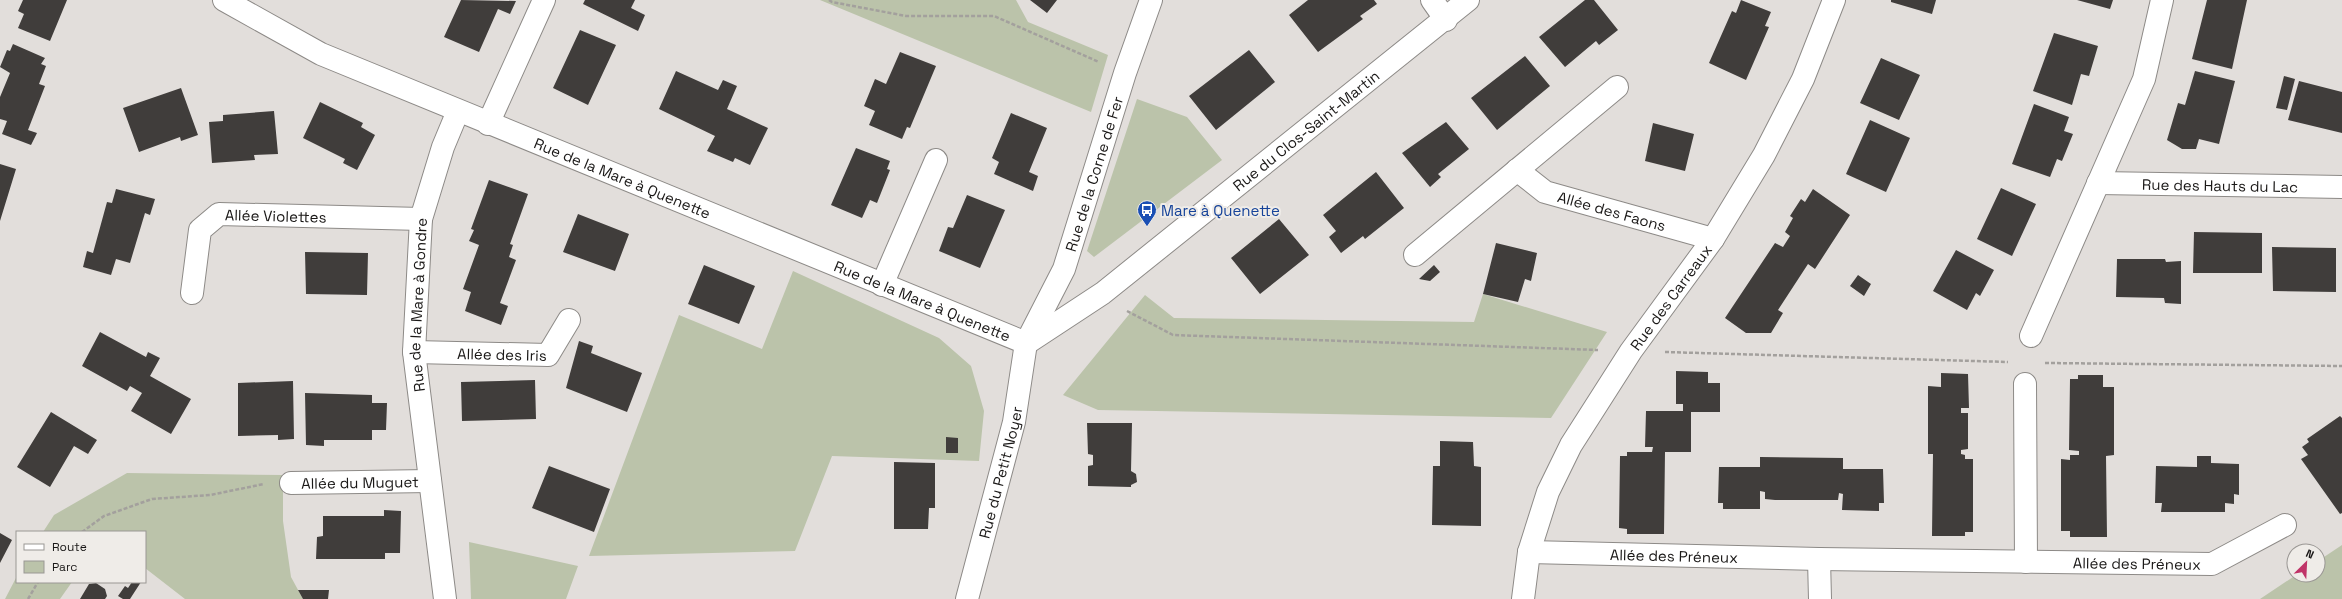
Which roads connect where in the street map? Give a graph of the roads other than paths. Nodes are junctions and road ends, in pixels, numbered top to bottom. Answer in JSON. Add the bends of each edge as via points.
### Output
{"nodes":[{"id":1,"x":224,"y":0,"type":"edge"},
{"id":2,"x":544,"y":0,"type":"edge"},
{"id":3,"x":1151,"y":0,"type":"edge"},
{"id":4,"x":1432,"y":0,"type":"edge"},
{"id":5,"x":1468,"y":0,"type":"edge"},
{"id":6,"x":1834,"y":0,"type":"edge"},
{"id":7,"x":2162,"y":0,"type":"edge"},
{"id":8,"x":1446,"y":20,"type":"junction"},
{"id":9,"x":1617,"y":87,"type":"dead end"},
{"id":10,"x":458,"y":112,"type":"junction"},
{"id":11,"x":488,"y":124,"type":"junction"},
{"id":12,"x":936,"y":160,"type":"dead end"},
{"id":13,"x":1517,"y":170,"type":"junction"},
{"id":14,"x":2098,"y":183,"type":"junction"},
{"id":15,"x":2342,"y":187,"type":"edge"},
{"id":16,"x":421,"y":219,"type":"junction"},
{"id":17,"x":1713,"y":239,"type":"junction"},
{"id":18,"x":1415,"y":255,"type":"dead end"},
{"id":19,"x":882,"y":285,"type":"junction"},
{"id":20,"x":192,"y":293,"type":"dead end"},
{"id":21,"x":569,"y":320,"type":"dead end"},
{"id":22,"x":2031,"y":336,"type":"dead end"},
{"id":23,"x":1026,"y":343,"type":"junction"},
{"id":24,"x":414,"y":352,"type":"junction"},
{"id":25,"x":2026,"y":384,"type":"dead end"},
{"id":26,"x":430,"y":481,"type":"junction"},
{"id":27,"x":291,"y":483,"type":"road end"},
{"id":28,"x":2286,"y":525,"type":"dead end"},
{"id":29,"x":1529,"y":552,"type":"junction"},
{"id":30,"x":1819,"y":559,"type":"junction"},
{"id":31,"x":2026,"y":562,"type":"junction"},
{"id":32,"x":971,"y":594,"type":"edge"},
{"id":33,"x":445,"y":599,"type":"edge"},
{"id":34,"x":1523,"y":599,"type":"edge"},
{"id":35,"x":1820,"y":599,"type":"edge"}],
"edges":[{"from":1,"to":10,"type":"street","name":"Rue de la Mare à Quenette","via":[[321,54]]},
{"from":2,"to":11,"type":"street"},
{"from":3,"to":23,"type":"street","name":"Rue de la Corne de Fer","via":[[1125,73],[1064,269]]},
{"from":4,"to":8,"type":"street"},
{"from":5,"to":8,"type":"street","name":"Rue du Clos-Saint-Martin"},
{"from":6,"to":17,"type":"street","name":"Rue des Carreaux","via":[[1803,79],[1764,155]]},
{"from":7,"to":14,"type":"street","via":[[2144,79]]},
{"from":8,"to":23,"type":"street","name":"Rue du Clos-Saint-Martin","via":[[1103,293]]},
{"from":9,"to":13,"type":"street"},
{"from":10,"to":11,"type":"street","name":"Rue de la Mare à Quenette"},
{"from":10,"to":16,"type":"street","name":"Rue de la Mare à Gondre","via":[[443,147]]},
{"from":11,"to":19,"type":"street","name":"Rue de la Mare à Quenette"},
{"from":12,"to":19,"type":"street"},
{"from":13,"to":17,"type":"street","name":"Allée des Faons","via":[[1545,192]]},
{"from":13,"to":18,"type":"street"},
{"from":14,"to":15,"type":"street","name":"Rue des Hauts du Lac"},
{"from":14,"to":22,"type":"street"},
{"from":16,"to":20,"type":"street","name":"Allée Violettes","via":[[218,214],[200,230]]},
{"from":16,"to":24,"type":"street","name":"Rue de la Mare à Gondre"},
{"from":17,"to":29,"type":"street","name":"Rue des Carreaux","via":[[1631,351],[1571,445],[1548,492]]},
{"from":19,"to":23,"type":"street","name":"Rue de la Mare à Quenette"},
{"from":21,"to":24,"type":"street","name":"Allée des Iris","via":[[548,355]]},
{"from":23,"to":32,"type":"street","name":"Rue du Petit Noyer","via":[[1014,422],[990,506]]},
{"from":24,"to":26,"type":"street","name":"Rue de la Mare à Gondre"},
{"from":25,"to":31,"type":"street"},
{"from":26,"to":27,"type":"street","name":"Allée du Muguet"},
{"from":26,"to":33,"type":"street","name":"Rue de la Mare à Gondre"},
{"from":28,"to":31,"type":"street","name":"Allée des Préneux","via":[[2212,564]]},
{"from":29,"to":30,"type":"street","name":"Allée des Préneux"},
{"from":29,"to":34,"type":"street","name":"Rue des Carreaux"},
{"from":30,"to":31,"type":"street","name":"Allée des Préneux"},
{"from":30,"to":35,"type":"street"}]}
